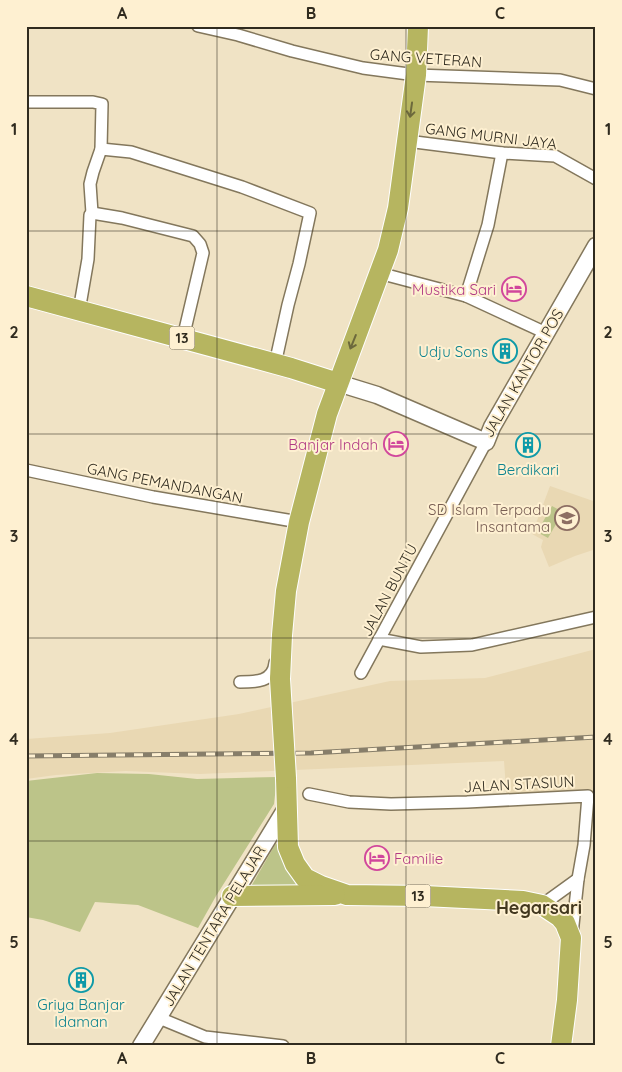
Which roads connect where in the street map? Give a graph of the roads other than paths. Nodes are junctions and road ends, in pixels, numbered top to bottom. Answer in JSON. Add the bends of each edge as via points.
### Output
{"nodes":[{"id":1,"x":198,"y":26,"type":"edge"},
{"id":2,"x":418,"y":26,"type":"edge"},
{"id":3,"x":416,"y":75,"type":"junction"},
{"id":4,"x":596,"y":89,"type":"edge"},
{"id":5,"x":26,"y":102,"type":"edge"},
{"id":6,"x":407,"y":141,"type":"junction"},
{"id":7,"x":102,"y":148,"type":"junction"},
{"id":8,"x":502,"y":153,"type":"junction"},
{"id":9,"x":596,"y":179,"type":"edge"},
{"id":10,"x":92,"y":213,"type":"junction"},
{"id":11,"x":596,"y":246,"type":"edge"},
{"id":12,"x":379,"y":273,"type":"junction"},
{"id":13,"x":26,"y":296,"type":"edge"},
{"id":14,"x":466,"y":296,"type":"junction"},
{"id":15,"x":79,"y":311,"type":"junction"},
{"id":16,"x":546,"y":333,"type":"junction"},
{"id":17,"x":183,"y":338,"type":"junction"},
{"id":18,"x":275,"y":364,"type":"junction"},
{"id":19,"x":338,"y":383,"type":"junction"},
{"id":20,"x":486,"y":442,"type":"junction"},
{"id":21,"x":26,"y":470,"type":"edge"},
{"id":22,"x":298,"y":526,"type":"junction"},
{"id":23,"x":596,"y":617,"type":"edge"},
{"id":24,"x":379,"y":639,"type":"junction"},
{"id":25,"x":361,"y":673,"type":"dead end"},
{"id":26,"x":240,"y":682,"type":"dead end"},
{"id":27,"x":309,"y":794,"type":"dead end"},
{"id":28,"x":287,"y":807,"type":"junction"},
{"id":29,"x":578,"y":879,"type":"junction"},
{"id":30,"x":347,"y":895,"type":"junction"},
{"id":31,"x":232,"y":896,"type":"junction"},
{"id":32,"x":542,"y":904,"type":"junction"},
{"id":33,"x":571,"y":938,"type":"junction"},
{"id":34,"x":158,"y":1018,"type":"junction"},
{"id":35,"x":264,"y":1045,"type":"edge"},
{"id":36,"x":142,"y":1046,"type":"edge"},
{"id":37,"x":283,"y":1046,"type":"edge"},
{"id":38,"x":561,"y":1046,"type":"edge"}],
"edges":[{"from":1,"to":3,"type":"street","name":"GANG VETERAN","via":[[364,68]]},
{"from":2,"to":3,"type":"highway","number":"13"},
{"from":3,"to":4,"type":"street","name":"GANG VETERAN","via":[[560,80]]},
{"from":3,"to":6,"type":"highway","number":"13","one_way":true},
{"from":5,"to":7,"type":"street","via":[[102,104]]},
{"from":6,"to":8,"type":"street","name":"GANG MURNI JAYA"},
{"from":6,"to":12,"type":"highway","number":"13","via":[[398,208]]},
{"from":7,"to":10,"type":"street","via":[[90,184]]},
{"from":7,"to":18,"type":"street","via":[[131,152],[242,187],[310,214]]},
{"from":8,"to":9,"type":"street","name":"GANG MURNI JAYA","via":[[554,156]]},
{"from":8,"to":14,"type":"street","via":[[488,225]]},
{"from":10,"to":15,"type":"street"},
{"from":10,"to":17,"type":"street","via":[[193,236],[200,244],[203,253]]},
{"from":11,"to":16,"type":"street","name":"JALAN KANTOR POS"},
{"from":12,"to":14,"type":"street"},
{"from":12,"to":19,"type":"highway","number":"13","one_way":true},
{"from":13,"to":15,"type":"highway","number":"13"},
{"from":14,"to":16,"type":"street"},
{"from":15,"to":17,"type":"highway","number":"13"},
{"from":16,"to":20,"type":"street","name":"JALAN KANTOR POS"},
{"from":17,"to":18,"type":"highway","number":"13"},
{"from":18,"to":19,"type":"highway","number":"13"},
{"from":19,"to":20,"type":"street","name":"JALAN KANTOR POS","via":[[377,395]]},
{"from":19,"to":22,"type":"highway","number":"13"},
{"from":20,"to":24,"type":"street","name":"JALAN BUNTU"},
{"from":21,"to":22,"type":"street","name":"GANG PEMANDANGAN"},
{"from":22,"to":26,"type":"street","via":[[285,558],[273,672],[264,680]]},
{"from":22,"to":28,"type":"highway","number":"13","bridge":true,"via":[[286,592],[280,678]]},
{"from":23,"to":24,"type":"street","via":[[472,645],[421,647]]},
{"from":24,"to":25,"type":"street","name":"JALAN BUNTU"},
{"from":27,"to":29,"type":"street","name":"JALAN STASIUN","via":[[349,802],[391,804],[588,796]]},
{"from":28,"to":30,"type":"highway","number":"13","via":[[288,847],[294,864],[306,878]]},
{"from":28,"to":31,"type":"street","name":"JALAN TENTARA PELAJAR"},
{"from":29,"to":32,"type":"street"},
{"from":29,"to":33,"type":"street","name":"JALAN STASIUN"},
{"from":30,"to":31,"type":"highway"},
{"from":30,"to":32,"type":"highway","number":"13","via":[[424,896]]},
{"from":31,"to":34,"type":"street","name":"JALAN TENTARA PELAJAR"},
{"from":32,"to":33,"type":"highway","number":"13","via":[[560,917]]},
{"from":33,"to":38,"type":"highway"},
{"from":34,"to":35,"type":"street","via":[[205,1037]]},
{"from":34,"to":36,"type":"street","name":"JALAN TENTARA PELAJAR"},
{"from":35,"to":37,"type":"street"}]}
